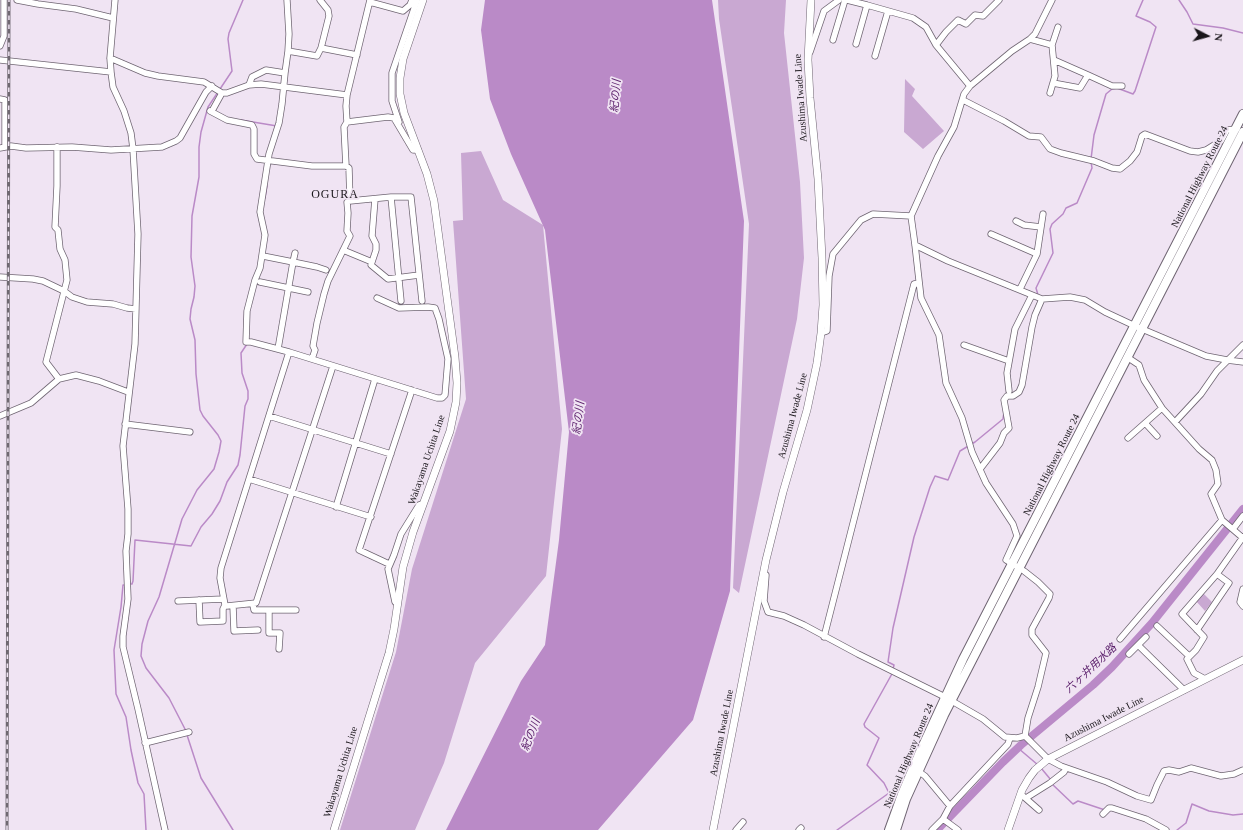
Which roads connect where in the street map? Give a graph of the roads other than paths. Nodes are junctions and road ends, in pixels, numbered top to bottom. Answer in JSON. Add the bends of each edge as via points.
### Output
{"nodes":[{"id":1,"x":4,"y":0,"type":"edge"},
{"id":2,"x":17,"y":0,"type":"edge"},
{"id":3,"x":115,"y":0,"type":"edge"},
{"id":4,"x":287,"y":0,"type":"edge"},
{"id":5,"x":320,"y":0,"type":"edge"},
{"id":6,"x":412,"y":0,"type":"edge"},
{"id":7,"x":417,"y":0,"type":"edge"},
{"id":8,"x":423,"y":0,"type":"edge"},
{"id":9,"x":811,"y":0,"type":"edge"},
{"id":10,"x":839,"y":0,"type":"edge"},
{"id":11,"x":846,"y":0,"type":"edge"},
{"id":12,"x":999,"y":0,"type":"edge"},
{"id":13,"x":1052,"y":0,"type":"edge"},
{"id":14,"x":370,"y":1,"type":"edge"},
{"id":15,"x":867,"y":5,"type":"junction"},
{"id":16,"x":888,"y":11,"type":"junction"},
{"id":17,"x":113,"y":18,"type":"junction"},
{"id":18,"x":1058,"y":27,"type":"dead end"},
{"id":19,"x":1030,"y":39,"type":"junction"},
{"id":20,"x":833,"y":40,"type":"dead end"},
{"id":21,"x":856,"y":44,"type":"dead end"},
{"id":22,"x":936,"y":45,"type":"junction"},
{"id":23,"x":1052,"y":45,"type":"junction"},
{"id":24,"x":0,"y":46,"type":"edge"},
{"id":25,"x":321,"y":48,"type":"junction"},
{"id":26,"x":288,"y":51,"type":"junction"},
{"id":27,"x":357,"y":55,"type":"junction"},
{"id":28,"x":875,"y":56,"type":"dead end"},
{"id":29,"x":110,"y":58,"type":"junction"},
{"id":30,"x":0,"y":60,"type":"edge"},
{"id":31,"x":808,"y":60,"type":"junction"},
{"id":32,"x":1054,"y":60,"type":"junction"},
{"id":33,"x":111,"y":72,"type":"junction"},
{"id":34,"x":285,"y":73,"type":"junction"},
{"id":35,"x":1088,"y":75,"type":"junction"},
{"id":36,"x":1053,"y":83,"type":"junction"},
{"id":37,"x":249,"y":85,"type":"junction"},
{"id":38,"x":970,"y":86,"type":"junction"},
{"id":39,"x":1122,"y":86,"type":"dead end"},
{"id":40,"x":213,"y":87,"type":"junction"},
{"id":41,"x":283,"y":87,"type":"junction"},
{"id":42,"x":221,"y":93,"type":"junction"},
{"id":43,"x":1050,"y":93,"type":"dead end"},
{"id":44,"x":347,"y":95,"type":"junction"},
{"id":45,"x":0,"y":99,"type":"edge"},
{"id":46,"x":963,"y":100,"type":"junction"},
{"id":47,"x":1243,"y":114,"type":"edge"},
{"id":48,"x":347,"y":122,"type":"junction"},
{"id":49,"x":399,"y":126,"type":"junction"},
{"id":50,"x":1241,"y":130,"type":"edge"},
{"id":51,"x":3,"y":147,"type":"edge"},
{"id":52,"x":56,"y":147,"type":"junction"},
{"id":53,"x":133,"y":149,"type":"junction"},
{"id":54,"x":418,"y":150,"type":"junction"},
{"id":55,"x":268,"y":160,"type":"junction"},
{"id":56,"x":346,"y":166,"type":"junction"},
{"id":57,"x":391,"y":197,"type":"junction"},
{"id":58,"x":375,"y":199,"type":"junction"},
{"id":59,"x":350,"y":201,"type":"junction"},
{"id":60,"x":1043,"y":214,"type":"dead end"},
{"id":61,"x":911,"y":216,"type":"junction"},
{"id":62,"x":1016,"y":221,"type":"dead end"},
{"id":63,"x":1041,"y":227,"type":"junction"},
{"id":64,"x":991,"y":234,"type":"dead end"},
{"id":65,"x":916,"y":245,"type":"junction"},
{"id":66,"x":343,"y":250,"type":"junction"},
{"id":67,"x":295,"y":253,"type":"dead end"},
{"id":68,"x":1037,"y":254,"type":"junction"},
{"id":69,"x":263,"y":256,"type":"junction"},
{"id":70,"x":293,"y":262,"type":"junction"},
{"id":71,"x":372,"y":262,"type":"junction"},
{"id":72,"x":326,"y":270,"type":"dead end"},
{"id":73,"x":420,"y":275,"type":"junction"},
{"id":74,"x":0,"y":278,"type":"edge"},
{"id":75,"x":398,"y":278,"type":"junction"},
{"id":76,"x":260,"y":282,"type":"dead end"},
{"id":77,"x":919,"y":283,"type":"junction"},
{"id":78,"x":288,"y":288,"type":"junction"},
{"id":79,"x":1020,"y":289,"type":"junction"},
{"id":80,"x":64,"y":291,"type":"junction"},
{"id":81,"x":308,"y":292,"type":"dead end"},
{"id":82,"x":1032,"y":295,"type":"junction"},
{"id":83,"x":377,"y":298,"type":"dead end"},
{"id":84,"x":1042,"y":299,"type":"junction"},
{"id":85,"x":401,"y":301,"type":"dead end"},
{"id":86,"x":422,"y":301,"type":"dead end"},
{"id":87,"x":136,"y":309,"type":"junction"},
{"id":88,"x":1138,"y":327,"type":"junction"},
{"id":89,"x":821,"y":333,"type":"junction"},
{"id":90,"x":964,"y":345,"type":"dead end"},
{"id":91,"x":1243,"y":345,"type":"edge"},
{"id":92,"x":278,"y":349,"type":"junction"},
{"id":93,"x":289,"y":352,"type":"junction"},
{"id":94,"x":1127,"y":356,"type":"junction"},
{"id":95,"x":451,"y":358,"type":"junction"},
{"id":96,"x":312,"y":359,"type":"junction"},
{"id":97,"x":1227,"y":360,"type":"junction"},
{"id":98,"x":1009,"y":361,"type":"junction"},
{"id":99,"x":1243,"y":362,"type":"edge"},
{"id":100,"x":333,"y":366,"type":"junction"},
{"id":101,"x":59,"y":379,"type":"junction"},
{"id":102,"x":375,"y":379,"type":"junction"},
{"id":103,"x":412,"y":390,"type":"junction"},
{"id":104,"x":1009,"y":390,"type":"dead end"},
{"id":105,"x":128,"y":392,"type":"junction"},
{"id":106,"x":1162,"y":408,"type":"junction"},
{"id":107,"x":0,"y":416,"type":"edge"},
{"id":108,"x":268,"y":416,"type":"junction"},
{"id":109,"x":1176,"y":422,"type":"junction"},
{"id":110,"x":1145,"y":423,"type":"junction"},
{"id":111,"x":125,"y":424,"type":"junction"},
{"id":112,"x":313,"y":430,"type":"junction"},
{"id":113,"x":190,"y":432,"type":"dead end"},
{"id":114,"x":1157,"y":436,"type":"dead end"},
{"id":115,"x":1128,"y":438,"type":"dead end"},
{"id":116,"x":356,"y":443,"type":"junction"},
{"id":117,"x":391,"y":454,"type":"junction"},
{"id":118,"x":980,"y":469,"type":"junction"},
{"id":119,"x":249,"y":479,"type":"junction"},
{"id":120,"x":292,"y":493,"type":"junction"},
{"id":121,"x":423,"y":504,"type":"junction"},
{"id":122,"x":336,"y":507,"type":"junction"},
{"id":123,"x":1243,"y":516,"type":"edge"},
{"id":124,"x":371,"y":517,"type":"junction"},
{"id":125,"x":1223,"y":521,"type":"junction"},
{"id":126,"x":1232,"y":528,"type":"junction"},
{"id":127,"x":1243,"y":538,"type":"edge"},
{"id":128,"x":766,"y":560,"type":"junction"},
{"id":129,"x":389,"y":564,"type":"junction"},
{"id":130,"x":1016,"y":565,"type":"junction"},
{"id":131,"x":1216,"y":574,"type":"junction"},
{"id":132,"x":1243,"y":589,"type":"edge"},
{"id":133,"x":199,"y":600,"type":"junction"},
{"id":134,"x":178,"y":601,"type":"dead end"},
{"id":135,"x":224,"y":602,"type":"junction"},
{"id":136,"x":397,"y":603,"type":"junction"},
{"id":137,"x":253,"y":604,"type":"junction"},
{"id":138,"x":233,"y":606,"type":"junction"},
{"id":139,"x":1243,"y":606,"type":"edge"},
{"id":140,"x":269,"y":610,"type":"junction"},
{"id":141,"x":296,"y":610,"type":"dead end"},
{"id":142,"x":1157,"y":626,"type":"dead end"},
{"id":143,"x":258,"y":630,"type":"dead end"},
{"id":144,"x":1197,"y":630,"type":"junction"},
{"id":145,"x":824,"y":637,"type":"junction"},
{"id":146,"x":1146,"y":637,"type":"dead end"},
{"id":147,"x":1120,"y":640,"type":"dead end"},
{"id":148,"x":1138,"y":645,"type":"junction"},
{"id":149,"x":279,"y":649,"type":"dead end"},
{"id":150,"x":1129,"y":654,"type":"dead end"},
{"id":151,"x":1189,"y":656,"type":"junction"},
{"id":152,"x":1243,"y":660,"type":"edge"},
{"id":153,"x":1205,"y":679,"type":"junction"},
{"id":154,"x":1184,"y":690,"type":"junction"},
{"id":155,"x":948,"y":698,"type":"junction"},
{"id":156,"x":189,"y":732,"type":"dead end"},
{"id":157,"x":1025,"y":736,"type":"junction"},
{"id":158,"x":1010,"y":738,"type":"junction"},
{"id":159,"x":145,"y":743,"type":"junction"},
{"id":160,"x":1048,"y":760,"type":"junction"},
{"id":161,"x":1066,"y":768,"type":"junction"},
{"id":162,"x":1243,"y":770,"type":"edge"},
{"id":163,"x":918,"y":771,"type":"junction"},
{"id":164,"x":1023,"y":796,"type":"junction"},
{"id":165,"x":950,"y":806,"type":"junction"},
{"id":166,"x":1039,"y":810,"type":"dead end"},
{"id":167,"x":1103,"y":814,"type":"dead end"},
{"id":168,"x":943,"y":819,"type":"junction"},
{"id":169,"x":743,"y":822,"type":"dead end"},
{"id":170,"x":165,"y":830,"type":"edge"},
{"id":171,"x":334,"y":830,"type":"edge"},
{"id":172,"x":714,"y":830,"type":"edge"},
{"id":173,"x":736,"y":830,"type":"edge"},
{"id":174,"x":889,"y":830,"type":"edge"},
{"id":175,"x":896,"y":830,"type":"edge"},
{"id":176,"x":932,"y":830,"type":"edge"},
{"id":177,"x":958,"y":830,"type":"edge"},
{"id":178,"x":1008,"y":830,"type":"edge"},
{"id":179,"x":1166,"y":830,"type":"edge"}],
"edges":[{"from":1,"to":24,"type":"street","via":[[4,36]]},
{"from":2,"to":17,"type":"street","via":[[76,8]]},
{"from":3,"to":17,"type":"street"},
{"from":4,"to":26,"type":"street"},
{"from":5,"to":25,"type":"street","via":[[328,10],[329,16]]},
{"from":6,"to":14,"type":"street","via":[[403,11]]},
{"from":7,"to":49,"type":"street","via":[[392,73],[392,101]]},
{"from":8,"to":54,"type":"main road","name":"Wakayama Uchita Line","via":[[403,59],[400,78],[404,113]]},
{"from":9,"to":31,"type":"main road","name":"Azushima Iwade Line"},
{"from":10,"to":31,"type":"street","via":[[824,11]]},
{"from":11,"to":15,"type":"street"},
{"from":11,"to":20,"type":"street"},
{"from":12,"to":22,"type":"street","via":[[983,16],[975,15],[966,24],[958,20]]},
{"from":13,"to":19,"type":"street"},
{"from":14,"to":27,"type":"street"},
{"from":15,"to":16,"type":"street"},
{"from":15,"to":21,"type":"street"},
{"from":16,"to":22,"type":"street","via":[[913,18],[926,27]]},
{"from":16,"to":28,"type":"street"},
{"from":17,"to":29,"type":"street"},
{"from":18,"to":23,"type":"street"},
{"from":19,"to":23,"type":"street"},
{"from":19,"to":38,"type":"street"},
{"from":22,"to":38,"type":"street"},
{"from":23,"to":32,"type":"street"},
{"from":25,"to":26,"type":"street","via":[[317,56]]},
{"from":25,"to":27,"type":"street"},
{"from":26,"to":34,"type":"street"},
{"from":27,"to":44,"type":"street"},
{"from":29,"to":33,"type":"street"},
{"from":29,"to":40,"type":"street","via":[[145,73],[195,80]]},
{"from":30,"to":33,"type":"street"},
{"from":31,"to":89,"type":"main road","name":"Azushima Iwade Line","via":[[822,258]]},
{"from":32,"to":35,"type":"street"},
{"from":32,"to":36,"type":"street"},
{"from":33,"to":53,"type":"street","via":[[131,133]]},
{"from":34,"to":37,"type":"street","via":[[266,70],[252,77]]},
{"from":34,"to":41,"type":"street"},
{"from":35,"to":36,"type":"street","via":[[1080,88]]},
{"from":35,"to":39,"type":"street","via":[[1112,86]]},
{"from":36,"to":43,"type":"street"},
{"from":37,"to":41,"type":"street"},
{"from":37,"to":42,"type":"street"},
{"from":38,"to":46,"type":"street","via":[[962,97]]},
{"from":40,"to":42,"type":"street"},
{"from":40,"to":53,"type":"street","via":[[206,92],[180,138],[162,147]]},
{"from":41,"to":44,"type":"street"},
{"from":41,"to":55,"type":"street","via":[[279,122]]},
{"from":42,"to":55,"type":"street","via":[[211,111],[227,120],[252,125],[254,154],[257,159]]},
{"from":44,"to":48,"type":"street"},
{"from":45,"to":51,"type":"street","via":[[5,100]]},
{"from":46,"to":50,"type":"street","via":[[1028,136],[1041,137],[1050,149],[1120,169],[1137,152],[1145,134],[1198,152],[1214,146],[1227,130]]},
{"from":46,"to":61,"type":"street","via":[[954,127]]},
{"from":47,"to":50,"type":"highway","name":"National Highway Route 24"},
{"from":48,"to":49,"type":"street","via":[[388,117],[394,118]]},
{"from":48,"to":56,"type":"street","via":[[344,127]]},
{"from":49,"to":54,"type":"street","via":[[413,150]]},
{"from":50,"to":88,"type":"highway","name":"National Highway Route 24"},
{"from":51,"to":52,"type":"street"},
{"from":52,"to":53,"type":"street"},
{"from":52,"to":80,"type":"street","via":[[56,227],[65,260]]},
{"from":53,"to":87,"type":"street","via":[[138,234]]},
{"from":54,"to":95,"type":"main road","name":"Wakayama Uchita Line","via":[[434,201]]},
{"from":55,"to":56,"type":"street","via":[[312,166]]},
{"from":55,"to":69,"type":"street","via":[[260,212],[266,235]]},
{"from":56,"to":59,"type":"street"},
{"from":57,"to":58,"type":"street"},
{"from":57,"to":73,"type":"street","via":[[412,197]]},
{"from":57,"to":75,"type":"street"},
{"from":58,"to":59,"type":"street"},
{"from":58,"to":71,"type":"street","via":[[372,236],[376,250]]},
{"from":59,"to":66,"type":"street","via":[[347,202],[347,232],[350,236]]},
{"from":60,"to":63,"type":"street"},
{"from":61,"to":65,"type":"street"},
{"from":61,"to":89,"type":"street","via":[[873,214],[861,220],[833,254],[829,276],[827,331]]},
{"from":62,"to":63,"type":"street","via":[[1024,225]]},
{"from":63,"to":68,"type":"street"},
{"from":64,"to":68,"type":"street"},
{"from":65,"to":77,"type":"street"},
{"from":65,"to":79,"type":"street","via":[[948,261]]},
{"from":66,"to":71,"type":"street"},
{"from":66,"to":96,"type":"street","via":[[328,281],[321,304]]},
{"from":67,"to":70,"type":"street"},
{"from":68,"to":79,"type":"street"},
{"from":69,"to":70,"type":"street"},
{"from":69,"to":92,"type":"street","via":[[247,312],[246,342]]},
{"from":70,"to":72,"type":"street"},
{"from":70,"to":78,"type":"street"},
{"from":71,"to":75,"type":"street","via":[[371,265],[388,279]]},
{"from":73,"to":75,"type":"street"},
{"from":73,"to":86,"type":"street"},
{"from":74,"to":80,"type":"street","via":[[43,281]]},
{"from":75,"to":85,"type":"street"},
{"from":76,"to":78,"type":"street"},
{"from":77,"to":118,"type":"street","via":[[921,298],[939,335],[946,383],[962,418]]},
{"from":77,"to":145,"type":"street","via":[[914,284]]},
{"from":78,"to":81,"type":"street"},
{"from":78,"to":92,"type":"street"},
{"from":79,"to":82,"type":"street"},
{"from":80,"to":87,"type":"street","via":[[87,302]]},
{"from":80,"to":101,"type":"street","via":[[46,362]]},
{"from":82,"to":84,"type":"street"},
{"from":82,"to":98,"type":"street","via":[[1015,329]]},
{"from":83,"to":95,"type":"street","via":[[399,308],[435,308]]},
{"from":84,"to":88,"type":"street","via":[[1070,297],[1085,300]]},
{"from":84,"to":118,"type":"street","via":[[1032,327],[1022,385],[1019,392],[1007,396],[1004,400],[1008,428]]},
{"from":87,"to":105,"type":"street","via":[[135,344]]},
{"from":88,"to":94,"type":"highway","name":"National Highway Route 24"},
{"from":88,"to":97,"type":"street","via":[[1206,356]]},
{"from":88,"to":130,"type":"highway","name":"National Highway Route 24"},
{"from":89,"to":128,"type":"main road","name":"Azushima Iwade Line","via":[[807,410]]},
{"from":90,"to":98,"type":"street"},
{"from":91,"to":97,"type":"street"},
{"from":92,"to":93,"type":"street"},
{"from":93,"to":96,"type":"street"},
{"from":93,"to":108,"type":"street"},
{"from":94,"to":106,"type":"street","via":[[1140,365],[1144,380]]},
{"from":94,"to":130,"type":"highway","name":"National Highway Route 24"},
{"from":95,"to":103,"type":"street","via":[[445,396],[436,398]]},
{"from":95,"to":121,"type":"main road","name":"Wakayama Uchita Line","via":[[457,383],[456,402],[450,431]]},
{"from":96,"to":100,"type":"street"},
{"from":97,"to":99,"type":"street"},
{"from":97,"to":109,"type":"street"},
{"from":98,"to":104,"type":"street"},
{"from":100,"to":102,"type":"street"},
{"from":100,"to":112,"type":"street"},
{"from":101,"to":105,"type":"street","via":[[83,376]]},
{"from":101,"to":107,"type":"street","via":[[31,403]]},
{"from":102,"to":103,"type":"street"},
{"from":102,"to":116,"type":"street"},
{"from":103,"to":117,"type":"street"},
{"from":105,"to":111,"type":"street"},
{"from":106,"to":109,"type":"street"},
{"from":106,"to":110,"type":"street"},
{"from":108,"to":112,"type":"street"},
{"from":108,"to":119,"type":"street"},
{"from":109,"to":125,"type":"street","via":[[1212,460],[1218,484],[1211,494]]},
{"from":110,"to":114,"type":"street"},
{"from":110,"to":115,"type":"street"},
{"from":111,"to":113,"type":"street"},
{"from":111,"to":159,"type":"street","via":[[123,446],[128,509],[128,599],[123,647]]},
{"from":112,"to":116,"type":"street"},
{"from":112,"to":120,"type":"street"},
{"from":116,"to":117,"type":"street"},
{"from":116,"to":122,"type":"street"},
{"from":117,"to":124,"type":"street"},
{"from":118,"to":130,"type":"street","via":[[986,484],[1013,524],[1017,536],[1006,560]]},
{"from":119,"to":120,"type":"street"},
{"from":119,"to":135,"type":"street","via":[[221,568]]},
{"from":120,"to":122,"type":"street"},
{"from":120,"to":137,"type":"street","via":[[256,603]]},
{"from":121,"to":129,"type":"street","via":[[418,505],[401,534]]},
{"from":121,"to":136,"type":"main road","name":"Wakayama Uchita Line","via":[[403,566]]},
{"from":122,"to":124,"type":"street"},
{"from":123,"to":126,"type":"street"},
{"from":124,"to":129,"type":"street","via":[[359,550]]},
{"from":125,"to":126,"type":"street"},
{"from":125,"to":147,"type":"street"},
{"from":126,"to":127,"type":"street"},
{"from":127,"to":131,"type":"street"},
{"from":128,"to":145,"type":"street","via":[[764,601],[768,612],[784,616]]},
{"from":128,"to":172,"type":"main road","name":"Azushima Iwade Line"},
{"from":129,"to":136,"type":"street"},
{"from":130,"to":155,"type":"highway","name":"National Highway Route 24"},
{"from":130,"to":157,"type":"street","via":[[1050,594],[1032,629],[1032,635],[1046,653]]},
{"from":131,"to":144,"type":"street","via":[[1229,584]]},
{"from":131,"to":144,"type":"street","via":[[1182,614]]},
{"from":132,"to":139,"type":"street","via":[[1240,602]]},
{"from":133,"to":134,"type":"street"},
{"from":133,"to":135,"type":"street"},
{"from":133,"to":135,"type":"street","via":[[200,622],[223,621]]},
{"from":135,"to":138,"type":"street","via":[[227,606]]},
{"from":136,"to":171,"type":"main road","name":"Wakayama Uchita Line","via":[[389,653]]},
{"from":137,"to":138,"type":"street"},
{"from":137,"to":140,"type":"street","via":[[254,610]]},
{"from":138,"to":143,"type":"street","via":[[234,631]]},
{"from":140,"to":141,"type":"street"},
{"from":140,"to":149,"type":"street","via":[[270,633],[280,633]]},
{"from":142,"to":151,"type":"street"},
{"from":144,"to":151,"type":"street","via":[[1204,637]]},
{"from":145,"to":155,"type":"street"},
{"from":146,"to":148,"type":"street"},
{"from":148,"to":150,"type":"street"},
{"from":148,"to":154,"type":"street"},
{"from":151,"to":153,"type":"street","via":[[1187,659],[1194,673]]},
{"from":152,"to":153,"type":"main road","name":"Azushima Iwade Line"},
{"from":153,"to":154,"type":"main road","name":"Azushima Iwade Line"},
{"from":154,"to":160,"type":"main road","name":"Azushima Iwade Line"},
{"from":155,"to":158,"type":"street"},
{"from":155,"to":163,"type":"highway","name":"National Highway Route 24"},
{"from":155,"to":174,"type":"highway","name":"National Highway Route 24","via":[[902,794]]},
{"from":156,"to":159,"type":"street"},
{"from":157,"to":158,"type":"street"},
{"from":157,"to":160,"type":"street"},
{"from":158,"to":165,"type":"street","via":[[1008,744]]},
{"from":159,"to":170,"type":"street"},
{"from":160,"to":161,"type":"street"},
{"from":160,"to":164,"type":"main road","name":"Azushima Iwade Line","via":[[1029,778]]},
{"from":161,"to":162,"type":"street","via":[[1152,800],[1164,772],[1169,770],[1179,772],[1192,768],[1221,776]]},
{"from":161,"to":164,"type":"street","via":[[1050,783]]},
{"from":163,"to":165,"type":"street"},
{"from":163,"to":175,"type":"highway","name":"National Highway Route 24"},
{"from":164,"to":166,"type":"street"},
{"from":164,"to":178,"type":"main road","name":"Azushima Iwade Line"},
{"from":165,"to":168,"type":"street"},
{"from":167,"to":179,"type":"street","via":[[1112,808],[1146,819]]},
{"from":168,"to":176,"type":"street"},
{"from":168,"to":177,"type":"street"},
{"from":169,"to":173,"type":"street"}]}
